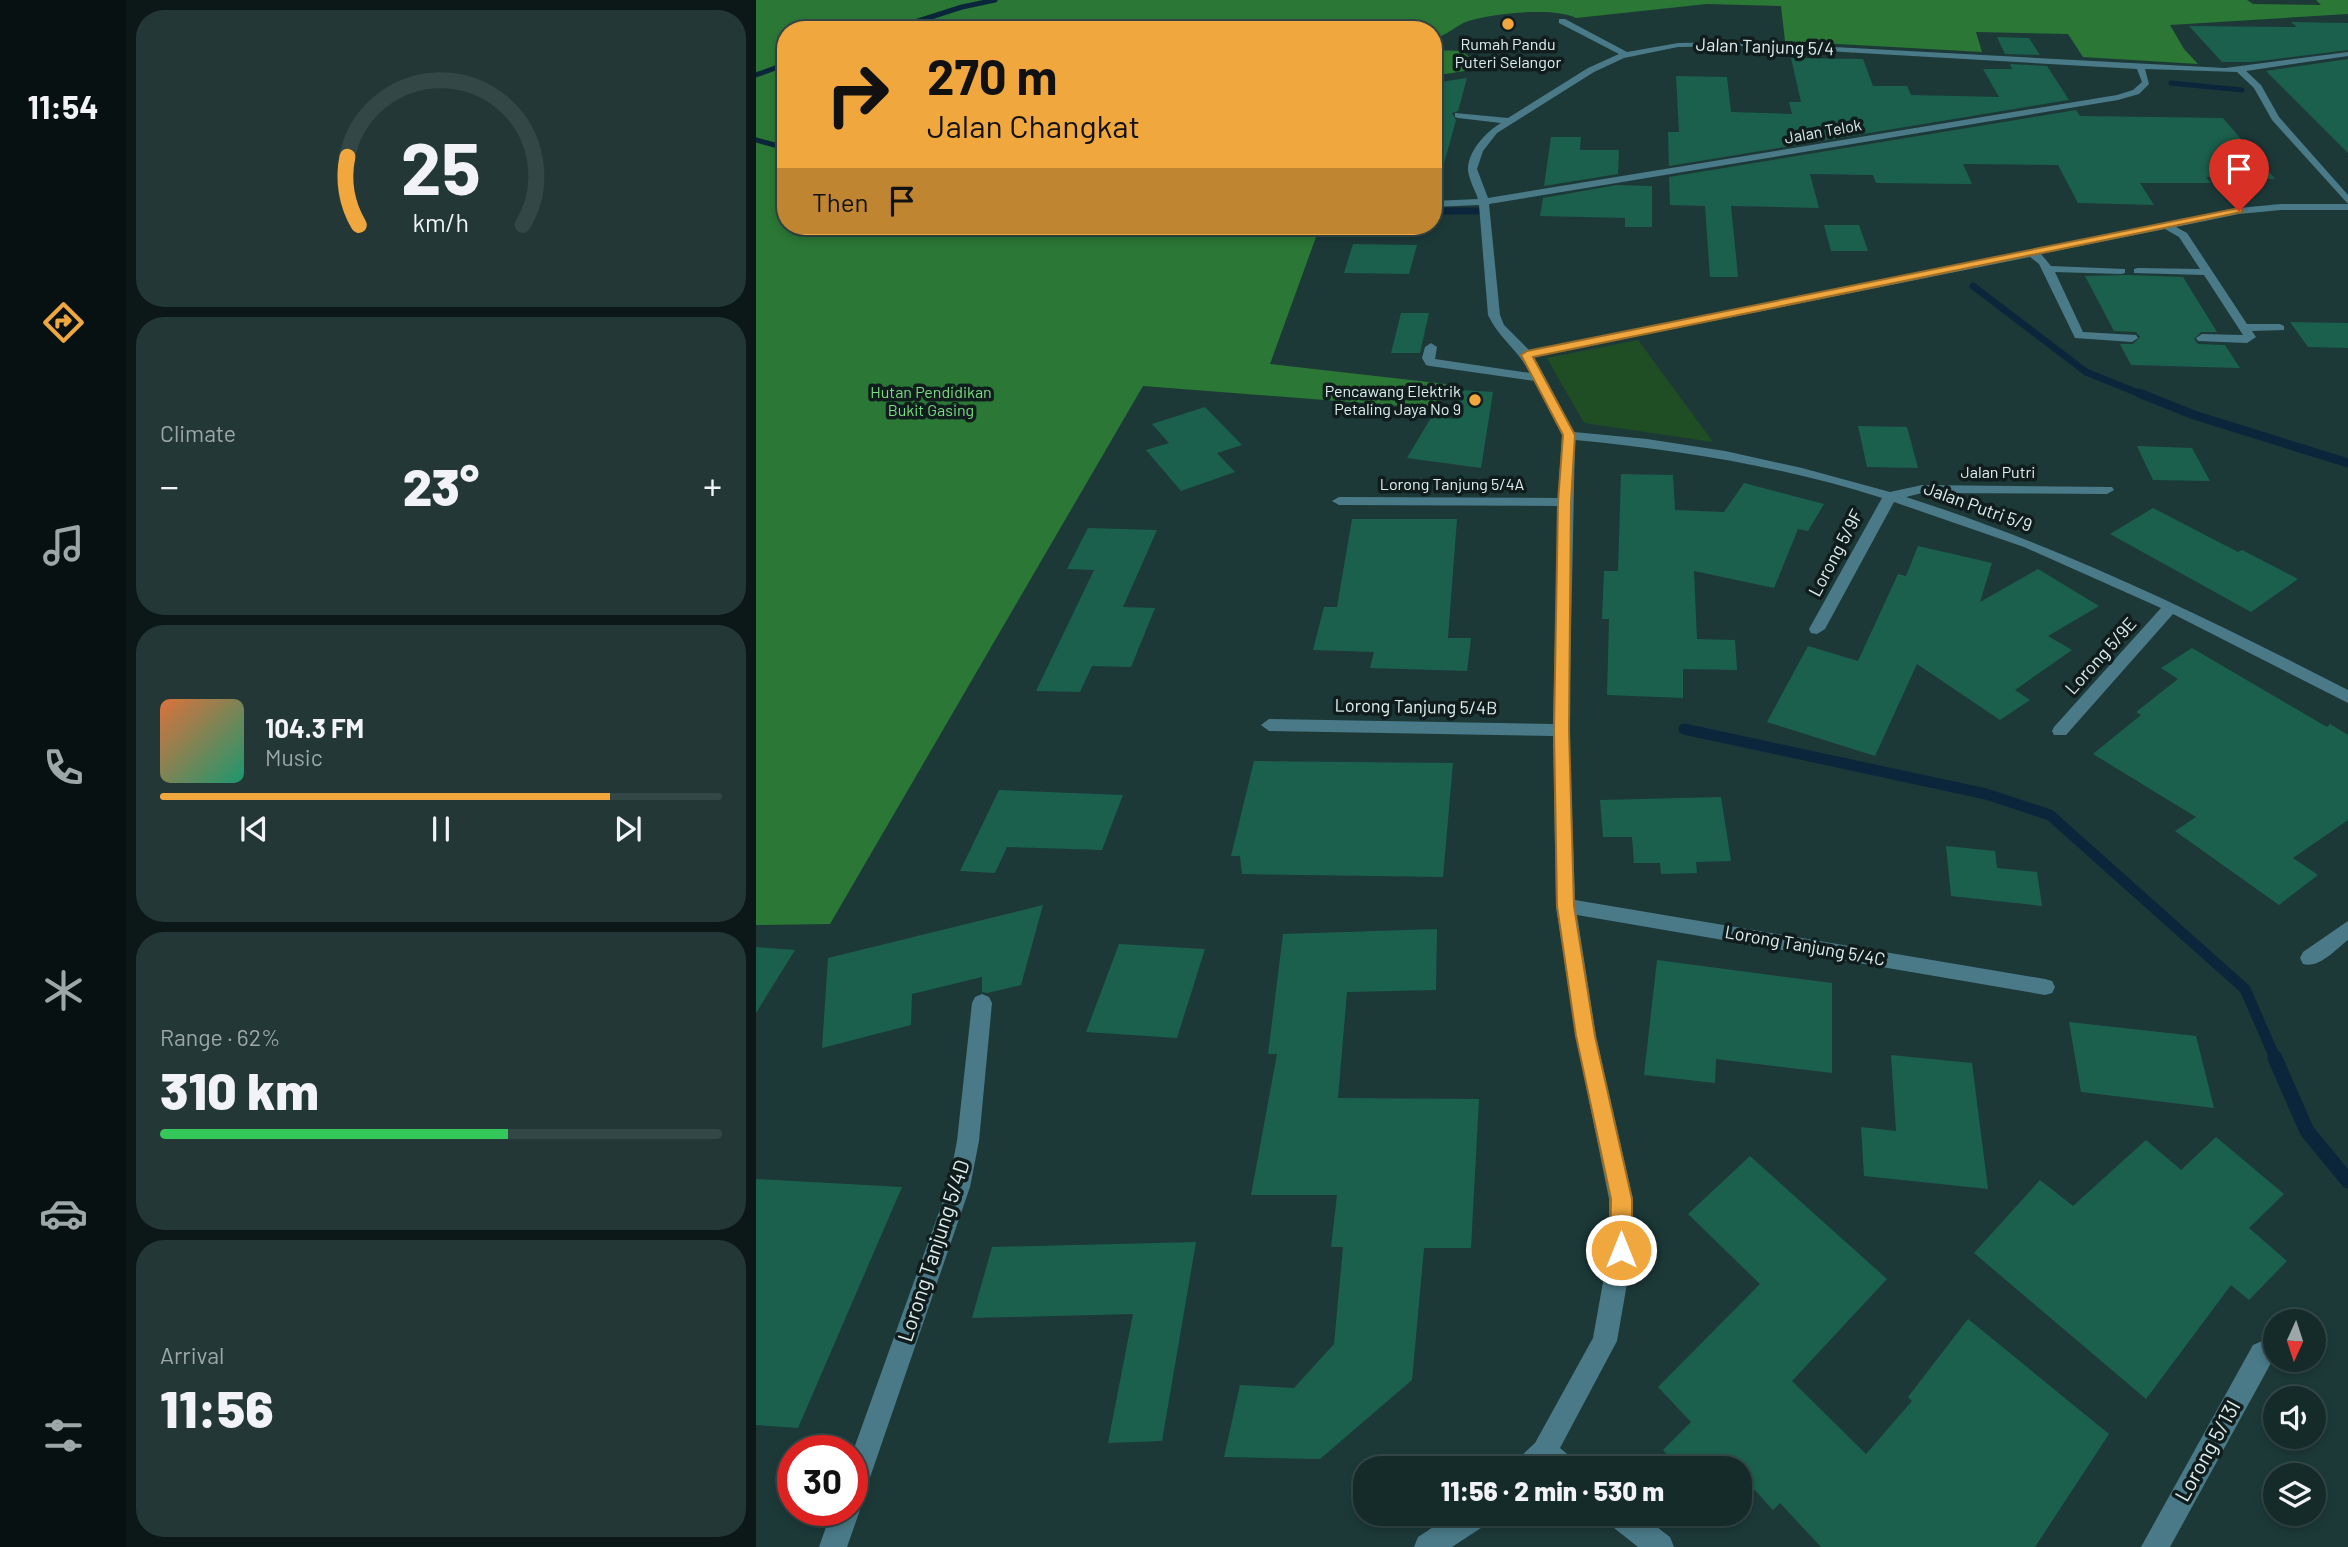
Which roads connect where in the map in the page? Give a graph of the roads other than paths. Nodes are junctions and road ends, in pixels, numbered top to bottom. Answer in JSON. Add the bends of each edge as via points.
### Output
{"nodes":[{"id":1,"x":1562,"y":22,"type":"dead end"},
{"id":2,"x":2348,"y":54,"type":"edge"},
{"id":3,"x":1626,"y":55,"type":"junction"},
{"id":4,"x":2140,"y":66,"type":"junction"},
{"id":5,"x":2240,"y":70,"type":"junction"},
{"id":6,"x":1458,"y":115,"type":"dead end"},
{"id":7,"x":1508,"y":121,"type":"junction"},
{"id":8,"x":2348,"y":201,"type":"edge"},
{"id":9,"x":1484,"y":202,"type":"junction"},
{"id":10,"x":1442,"y":204,"type":"edge"},
{"id":11,"x":2348,"y":207,"type":"edge"},
{"id":12,"x":2167,"y":226,"type":"junction"},
{"id":13,"x":2032,"y":253,"type":"junction"},
{"id":14,"x":2048,"y":269,"type":"junction"},
{"id":15,"x":2121,"y":271,"type":"dead end"},
{"id":16,"x":2138,"y":271,"type":"dead end"},
{"id":17,"x":2207,"y":272,"type":"junction"},
{"id":18,"x":2244,"y":327,"type":"junction"},
{"id":19,"x":2280,"y":328,"type":"dead end"},
{"id":20,"x":2132,"y":338,"type":"dead end"},
{"id":21,"x":2202,"y":338,"type":"dead end"},
{"id":22,"x":1430,"y":346,"type":"dead end"},
{"id":23,"x":1527,"y":355,"type":"junction"},
{"id":24,"x":1538,"y":378,"type":"junction"},
{"id":25,"x":1569,"y":435,"type":"junction"},
{"id":26,"x":2107,"y":490,"type":"dead end"},
{"id":27,"x":1889,"y":496,"type":"junction"},
{"id":28,"x":1339,"y":501,"type":"dead end"},
{"id":29,"x":1565,"y":502,"type":"junction"},
{"id":30,"x":2171,"y":607,"type":"junction"},
{"id":31,"x":1817,"y":629,"type":"dead end"},
{"id":32,"x":2348,"y":697,"type":"edge"},
{"id":33,"x":1269,"y":725,"type":"dead end"},
{"id":34,"x":1562,"y":730,"type":"junction"},
{"id":35,"x":2060,"y":731,"type":"dead end"},
{"id":36,"x":1566,"y":906,"type":"junction"},
{"id":37,"x":2348,"y":929,"type":"edge"},
{"id":38,"x":2310,"y":958,"type":"dead end"},
{"id":39,"x":2045,"y":987,"type":"dead end"},
{"id":40,"x":982,"y":1003,"type":"dead end"},
{"id":41,"x":2262,"y":1354,"type":"dead end"},
{"id":42,"x":868,"y":1446,"type":"edge"},
{"id":43,"x":1548,"y":1456,"type":"edge"},
{"id":44,"x":840,"y":1526,"type":"edge"},
{"id":45,"x":1459,"y":1526,"type":"edge"},
{"id":46,"x":1634,"y":1526,"type":"edge"},
{"id":47,"x":833,"y":1547,"type":"edge"},
{"id":48,"x":1428,"y":1547,"type":"edge"},
{"id":49,"x":1660,"y":1547,"type":"edge"},
{"id":50,"x":2155,"y":1547,"type":"edge"}],
"edges":[{"from":1,"to":3,"type":"street"},
{"from":2,"to":5,"type":"street","name":"Jalan Tanjung 5/4"},
{"from":3,"to":4,"type":"street","name":"Jalan Tanjung 5/4","via":[[1711,43]]},
{"from":3,"to":7,"type":"street","name":"Jalan Tanjung 5/4","via":[[1591,70]]},
{"from":4,"to":5,"type":"street","name":"Jalan Tanjung 5/4"},
{"from":4,"to":9,"type":"street","name":"Jalan Telok","via":[[2146,82],[2143,88],[2118,97]]},
{"from":5,"to":8,"type":"street","via":[[2258,88],[2274,118]]},
{"from":6,"to":7,"type":"street"},
{"from":7,"to":9,"type":"street","name":"Jalan Tanjung 5/4","via":[[1478,150],[1472,169]]},
{"from":9,"to":10,"type":"street"},
{"from":9,"to":23,"type":"street","name":"Jalan Tanjung 5/4","via":[[1494,315]]},
{"from":11,"to":12,"type":"street","via":[[2257,208]]},
{"from":12,"to":13,"type":"street"},
{"from":12,"to":17,"type":"street","via":[[2183,234]]},
{"from":13,"to":14,"type":"street"},
{"from":13,"to":23,"type":"street"},
{"from":14,"to":15,"type":"street"},
{"from":14,"to":20,"type":"street","via":[[2079,335]]},
{"from":16,"to":17,"type":"street"},
{"from":17,"to":18,"type":"street"},
{"from":18,"to":19,"type":"street"},
{"from":18,"to":21,"type":"street","via":[[2249,338]]},
{"from":22,"to":24,"type":"street","via":[[1430,362]]},
{"from":23,"to":24,"type":"street","name":"Jalan Tanjung 5/4"},
{"from":24,"to":25,"type":"street","name":"Jalan Tanjung 5/4"},
{"from":25,"to":27,"type":"street","name":"Jalan Putri 5/9","via":[[1684,448]]},
{"from":25,"to":29,"type":"street"},
{"from":26,"to":27,"type":"street","name":"Jalan Putri","via":[[1922,489]]},
{"from":27,"to":30,"type":"street","name":"Jalan Putri 5/9","via":[[2013,538]]},
{"from":27,"to":31,"type":"street","name":"Lorong 5/9F"},
{"from":28,"to":29,"type":"street","name":"Lorong Tanjung 5/4A"},
{"from":29,"to":34,"type":"street"},
{"from":30,"to":32,"type":"street","name":"Jalan Putri 5/9"},
{"from":30,"to":35,"type":"street","name":"Lorong 5/9E"},
{"from":33,"to":34,"type":"street","name":"Lorong Tanjung 5/4B"},
{"from":34,"to":36,"type":"street"},
{"from":36,"to":39,"type":"street","name":"Lorong Tanjung 5/4C"},
{"from":36,"to":43,"type":"street","via":[[1586,1036],[1621,1199],[1621,1250],[1605,1341]]},
{"from":37,"to":38,"type":"street"},
{"from":40,"to":42,"type":"street","name":"Lorong Tanjung 5/4D","via":[[959,1187]]},
{"from":41,"to":50,"type":"street","name":"Lorong 5/13I"},
{"from":44,"to":47,"type":"street"},
{"from":45,"to":48,"type":"street"},
{"from":46,"to":49,"type":"street"}]}
